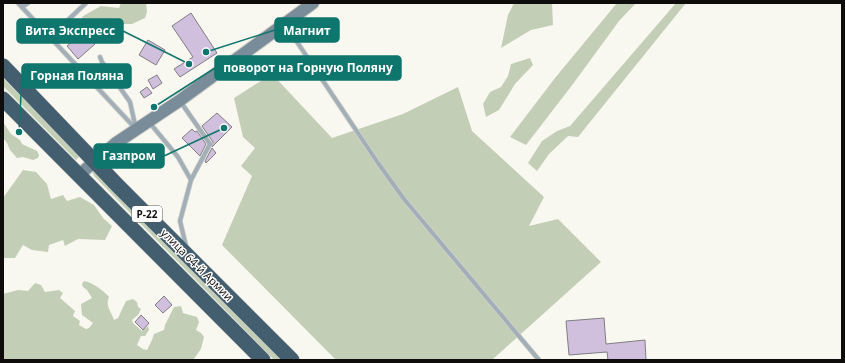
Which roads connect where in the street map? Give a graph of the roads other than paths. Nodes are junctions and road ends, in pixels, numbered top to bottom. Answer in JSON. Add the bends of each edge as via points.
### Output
{"nodes":[{"id":1,"x":18,"y":3,"type":"edge"},
{"id":2,"x":28,"y":3,"type":"edge"},
{"id":3,"x":86,"y":3,"type":"edge"},
{"id":4,"x":313,"y":3,"type":"edge"},
{"id":5,"x":22,"y":7,"type":"junction"},
{"id":6,"x":284,"y":24,"type":"junction"},
{"id":7,"x":50,"y":37,"type":"junction"},
{"id":8,"x":100,"y":57,"type":"dead end"},
{"id":9,"x":3,"y":66,"type":"edge"},
{"id":10,"x":3,"y":99,"type":"edge"},
{"id":11,"x":179,"y":101,"type":"junction"},
{"id":12,"x":149,"y":121,"type":"junction"},
{"id":13,"x":136,"y":129,"type":"junction"},
{"id":14,"x":95,"y":160,"type":"junction"},
{"id":15,"x":79,"y":175,"type":"junction"},
{"id":16,"x":191,"y":180,"type":"junction"},
{"id":17,"x":188,"y":254,"type":"junction"},
{"id":18,"x":263,"y":360,"type":"edge"},
{"id":19,"x":292,"y":360,"type":"edge"},
{"id":20,"x":539,"y":360,"type":"edge"}],
"edges":[{"from":1,"to":5,"type":"lane"},
{"from":2,"to":5,"type":"lane"},
{"from":3,"to":7,"type":"lane"},
{"from":4,"to":6,"type":"main road"},
{"from":5,"to":7,"type":"lane"},
{"from":6,"to":11,"type":"main road"},
{"from":6,"to":20,"type":"lane","via":[[404,199]]},
{"from":7,"to":13,"type":"lane"},
{"from":8,"to":13,"type":"lane","via":[[130,102]]},
{"from":9,"to":14,"type":"highway","name":"улица 64-й Армии","number":"Р-22"},
{"from":10,"to":15,"type":"highway","name":"улица 64-й Армии","number":"Р-22"},
{"from":11,"to":12,"type":"main road"},
{"from":11,"to":16,"type":"lane","via":[[210,144]]},
{"from":12,"to":13,"type":"main road"},
{"from":12,"to":16,"type":"lane","via":[[178,157]]},
{"from":13,"to":14,"type":"main road"},
{"from":14,"to":15,"type":"main road"},
{"from":14,"to":17,"type":"highway","name":"улица 64-й Армии","number":"Р-22"},
{"from":15,"to":18,"type":"highway","name":"улица 64-й Армии","number":"Р-22"},
{"from":16,"to":17,"type":"lane","via":[[180,221]]},
{"from":17,"to":19,"type":"highway","name":"улица 64-й Армии","number":"Р-22"}]}
